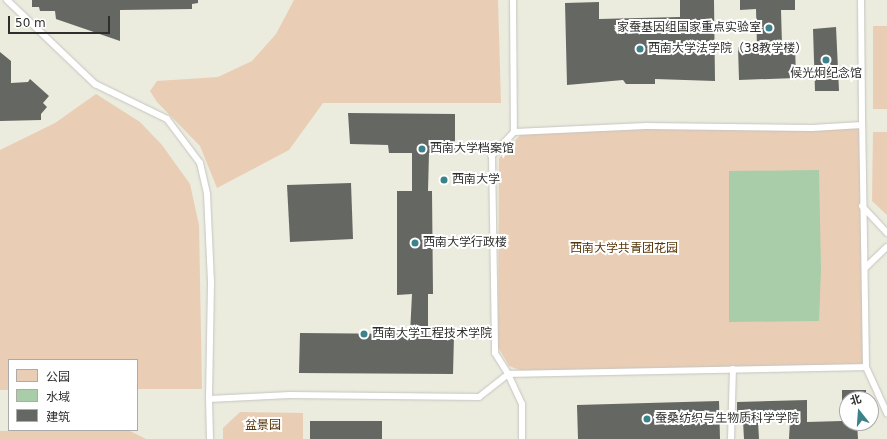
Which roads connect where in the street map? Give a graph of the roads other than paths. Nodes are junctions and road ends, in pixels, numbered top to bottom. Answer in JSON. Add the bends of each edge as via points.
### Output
{"nodes":[{"id":1,"x":7,"y":0,"type":"edge"},
{"id":2,"x":513,"y":0,"type":"edge"},
{"id":3,"x":862,"y":0,"type":"edge"},
{"id":4,"x":862,"y":125,"type":"junction"},
{"id":5,"x":514,"y":132,"type":"junction"},
{"id":6,"x":862,"y":206,"type":"junction"},
{"id":7,"x":887,"y":233,"type":"edge"},
{"id":8,"x":887,"y":247,"type":"edge"},
{"id":9,"x":865,"y":268,"type":"junction"},
{"id":10,"x":866,"y":367,"type":"junction"},
{"id":11,"x":732,"y":369,"type":"junction"},
{"id":12,"x":508,"y":374,"type":"junction"},
{"id":13,"x":209,"y":399,"type":"junction"},
{"id":14,"x":887,"y":413,"type":"edge"},
{"id":15,"x":210,"y":439,"type":"edge"},
{"id":16,"x":522,"y":439,"type":"edge"},
{"id":17,"x":732,"y":439,"type":"edge"}],
"edges":[{"from":1,"to":13,"type":"lane","via":[[95,84],[167,118],[200,163],[207,194],[211,283]]},
{"from":2,"to":5,"type":"lane"},
{"from":3,"to":4,"type":"lane"},
{"from":4,"to":5,"type":"lane","via":[[812,128],[646,126]]},
{"from":4,"to":6,"type":"lane"},
{"from":5,"to":12,"type":"lane","via":[[492,156],[495,353]]},
{"from":6,"to":7,"type":"lane"},
{"from":6,"to":9,"type":"lane"},
{"from":8,"to":9,"type":"lane"},
{"from":9,"to":10,"type":"lane"},
{"from":10,"to":11,"type":"lane"},
{"from":10,"to":14,"type":"lane"},
{"from":11,"to":12,"type":"lane"},
{"from":11,"to":17,"type":"lane"},
{"from":12,"to":13,"type":"lane","via":[[479,397],[290,395]]},
{"from":12,"to":16,"type":"lane","via":[[522,404]]},
{"from":13,"to":15,"type":"lane"}]}
